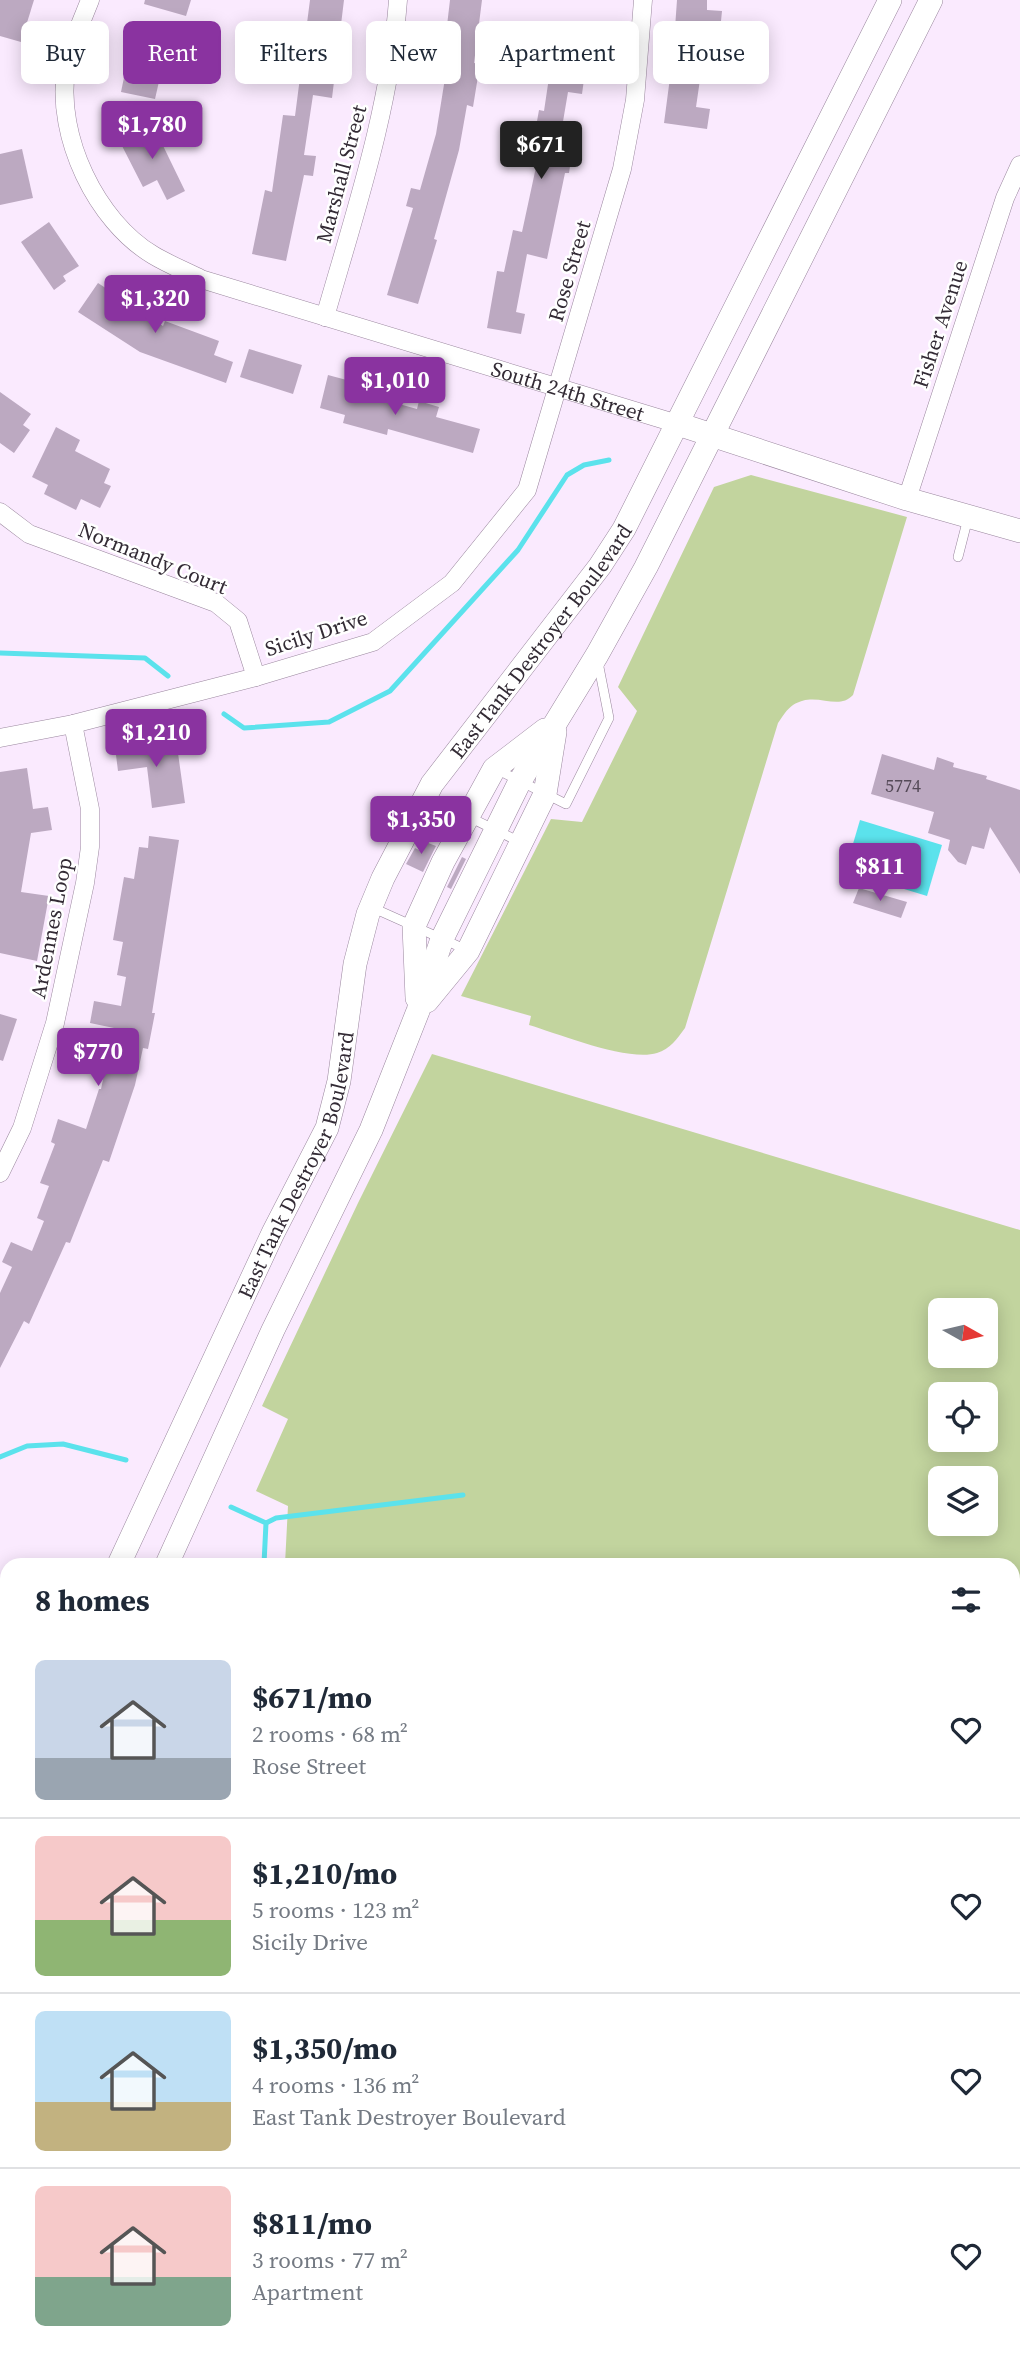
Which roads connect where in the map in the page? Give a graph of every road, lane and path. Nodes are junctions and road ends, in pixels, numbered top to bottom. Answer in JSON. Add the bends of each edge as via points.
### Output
{"nodes":[{"id":1,"x":90,"y":0,"type":"edge"},
{"id":2,"x":398,"y":0,"type":"edge"},
{"id":3,"x":643,"y":0,"type":"edge"},
{"id":4,"x":890,"y":0,"type":"edge"},
{"id":5,"x":931,"y":0,"type":"edge"},
{"id":6,"x":1020,"y":165,"type":"edge"},
{"id":7,"x":325,"y":317,"type":"junction"},
{"id":8,"x":558,"y":388,"type":"junction"},
{"id":9,"x":678,"y":424,"type":"junction"},
{"id":10,"x":713,"y":434,"type":"junction"},
{"id":11,"x":907,"y":499,"type":"junction"},
{"id":12,"x":0,"y":512,"type":"edge"},
{"id":13,"x":968,"y":516,"type":"junction"},
{"id":14,"x":1020,"y":531,"type":"edge"},
{"id":15,"x":958,"y":557,"type":"dead end"},
{"id":16,"x":597,"y":655,"type":"junction"},
{"id":17,"x":256,"y":677,"type":"junction"},
{"id":18,"x":73,"y":724,"type":"junction"},
{"id":19,"x":0,"y":738,"type":"edge"},
{"id":20,"x":519,"y":781,"type":"junction"},
{"id":21,"x":426,"y":796,"type":"junction"},
{"id":22,"x":495,"y":830,"type":"junction"},
{"id":23,"x":371,"y":907,"type":"junction"},
{"id":24,"x":441,"y":938,"type":"junction"},
{"id":25,"x":0,"y":1173,"type":"edge"},
{"id":26,"x":123,"y":1558,"type":"edge"},
{"id":27,"x":170,"y":1558,"type":"edge"}],
"edges":[{"from":1,"to":7,"type":"street","name":"South 24th Street","via":[[66,72],[66,124],[87,180],[115,223],[151,254],[201,279]]},
{"from":2,"to":7,"type":"street","name":"Marshall Street","via":[[395,43],[376,141]]},
{"from":3,"to":8,"type":"street","name":"Rose Street","via":[[635,100],[622,169]]},
{"from":4,"to":9,"type":"street","name":"East Tank Destroyer Boulevard"},
{"from":5,"to":10,"type":"street","name":"East Tank Destroyer Boulevard"},
{"from":6,"to":11,"type":"street","name":"Fisher Avenue","via":[[1005,198]]},
{"from":7,"to":8,"type":"street","name":"South 24th Street"},
{"from":8,"to":9,"type":"street","name":"South 24th Street"},
{"from":8,"to":17,"type":"street","name":"Sicily Drive","via":[[527,490],[452,583],[373,642]]},
{"from":9,"to":10,"type":"street","name":"South 24th Street"},
{"from":9,"to":21,"type":"street","name":"East Tank Destroyer Boulevard","via":[[600,566]]},
{"from":10,"to":11,"type":"street","name":"South 24th Street"},
{"from":10,"to":16,"type":"street","name":"East Tank Destroyer Boulevard"},
{"from":11,"to":13,"type":"street","name":"South 24th Street"},
{"from":12,"to":17,"type":"street","name":"Normandy Court","via":[[29,534],[216,603],[238,621]]},
{"from":13,"to":14,"type":"street","name":"South 24th Street"},
{"from":13,"to":15,"type":"lane"},
{"from":16,"to":20,"type":"street","name":"East Tank Destroyer Boulevard"},
{"from":16,"to":20,"type":"lane","via":[[609,718],[566,804]]},
{"from":17,"to":18,"type":"street","name":"Sicily Drive"},
{"from":18,"to":19,"type":"street","name":"Sicily Drive"},
{"from":18,"to":25,"type":"street","name":"Ardennes Loop","via":[[90,808],[85,883],[55,1023],[22,1128]]},
{"from":20,"to":22,"type":"street","name":"East Tank Destroyer Boulevard"},
{"from":21,"to":22,"type":"lane"},
{"from":21,"to":23,"type":"street","name":"East Tank Destroyer Boulevard"},
{"from":22,"to":24,"type":"street"},
{"from":22,"to":24,"type":"street","via":[[443,862]]},
{"from":23,"to":24,"type":"lane"},
{"from":23,"to":26,"type":"street","name":"East Tank Destroyer Boulevard","via":[[355,964],[339,1081],[327,1128],[273,1233]]},
{"from":24,"to":27,"type":"street","name":"East Tank Destroyer Boulevard","via":[[371,1130],[273,1330]]}]}
